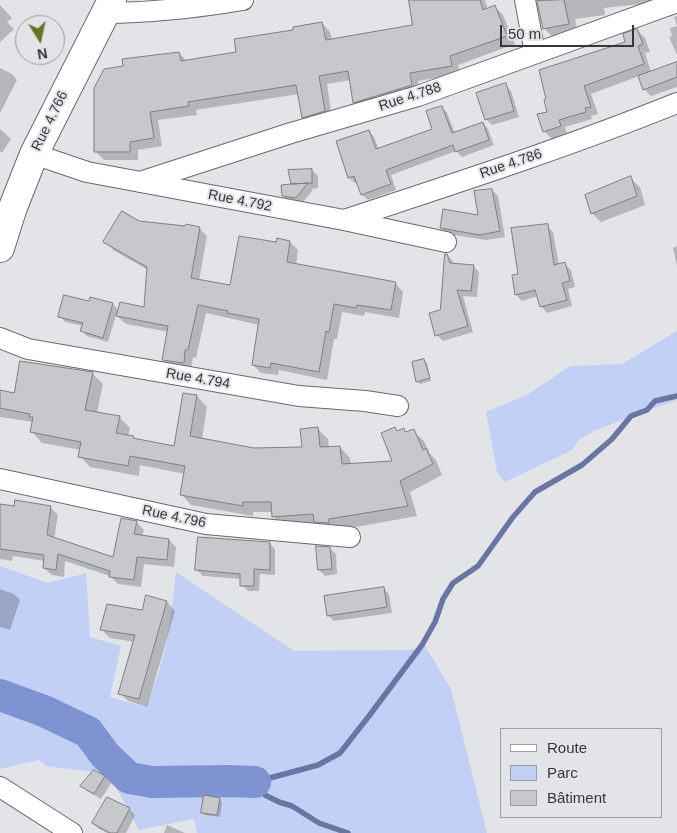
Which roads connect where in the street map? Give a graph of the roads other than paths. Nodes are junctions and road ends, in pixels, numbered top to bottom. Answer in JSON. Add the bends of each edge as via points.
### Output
{"nodes":[{"id":1,"x":243,"y":0,"type":"edge"},
{"id":2,"x":525,"y":0,"type":"edge"},
{"id":3,"x":677,"y":2,"type":"edge"},
{"id":4,"x":109,"y":7,"type":"edge"},
{"id":5,"x":535,"y":53,"type":"junction"},
{"id":6,"x":677,"y":102,"type":"edge"},
{"id":7,"x":34,"y":154,"type":"junction"},
{"id":8,"x":140,"y":182,"type":"junction"},
{"id":9,"x":6,"y":210,"type":"edge"},
{"id":10,"x":344,"y":220,"type":"junction"},
{"id":11,"x":446,"y":242,"type":"dead end"},
{"id":12,"x":0,"y":248,"type":"edge"},
{"id":13,"x":0,"y":338,"type":"edge"},
{"id":14,"x":398,"y":406,"type":"dead end"},
{"id":15,"x":0,"y":479,"type":"edge"},
{"id":16,"x":350,"y":537,"type":"dead end"},
{"id":17,"x":0,"y":787,"type":"edge"},
{"id":18,"x":72,"y":833,"type":"edge"}],
"edges":[{"from":1,"to":4,"type":"street","via":[[149,13]]},
{"from":2,"to":5,"type":"street"},
{"from":3,"to":5,"type":"street","name":"Rue 4.788"},
{"from":4,"to":7,"type":"street","name":"Rue 4.766"},
{"from":5,"to":8,"type":"street","name":"Rue 4.788","via":[[418,96]]},
{"from":6,"to":10,"type":"street","name":"Rue 4.786","via":[[550,150]]},
{"from":7,"to":8,"type":"street","name":"Rue 4.792","via":[[87,172]]},
{"from":7,"to":9,"type":"street","name":"Rue 4.766"},
{"from":8,"to":10,"type":"street","name":"Rue 4.792"},
{"from":9,"to":12,"type":"street","name":"Rue 4.766"},
{"from":10,"to":11,"type":"street","name":"Rue 4.792"},
{"from":13,"to":14,"type":"street","name":"Rue 4.794","via":[[28,349],[290,395]]},
{"from":15,"to":16,"type":"street","name":"Rue 4.796","via":[[206,524]]},
{"from":17,"to":18,"type":"street"}]}
